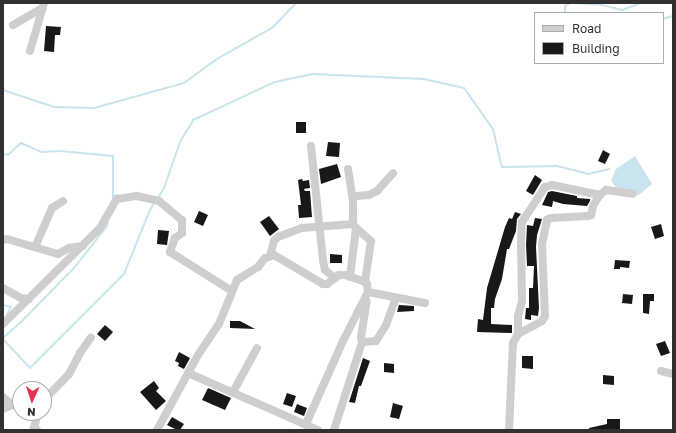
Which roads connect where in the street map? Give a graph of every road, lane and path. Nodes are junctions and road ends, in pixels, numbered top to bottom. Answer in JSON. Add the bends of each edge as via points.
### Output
{"nodes":[{"id":1,"x":43,"y":6,"type":"edge"},
{"id":2,"x":13,"y":25,"type":"dead end"},
{"id":3,"x":30,"y":51,"type":"dead end"},
{"id":4,"x":311,"y":146,"type":"dead end"},
{"id":5,"x":348,"y":168,"type":"dead end"},
{"id":6,"x":393,"y":174,"type":"dead end"},
{"id":7,"x":633,"y":194,"type":"dead end"},
{"id":8,"x":600,"y":195,"type":"junction"},
{"id":9,"x":353,"y":199,"type":"junction"},
{"id":10,"x":63,"y":201,"type":"dead end"},
{"id":11,"x":319,"y":226,"type":"junction"},
{"id":12,"x":354,"y":226,"type":"junction"},
{"id":13,"x":3,"y":240,"type":"edge"},
{"id":14,"x":83,"y":246,"type":"junction"},
{"id":15,"x":35,"y":247,"type":"junction"},
{"id":16,"x":270,"y":256,"type":"junction"},
{"id":17,"x":350,"y":277,"type":"junction"},
{"id":18,"x":335,"y":278,"type":"junction"},
{"id":19,"x":365,"y":282,"type":"junction"},
{"id":20,"x":3,"y":288,"type":"edge"},
{"id":21,"x":232,"y":291,"type":"junction"},
{"id":22,"x":368,"y":292,"type":"junction"},
{"id":23,"x":396,"y":298,"type":"junction"},
{"id":24,"x":30,"y":299,"type":"junction"},
{"id":25,"x":425,"y":303,"type":"dead end"},
{"id":26,"x":3,"y":324,"type":"edge"},
{"id":27,"x":518,"y":334,"type":"junction"},
{"id":28,"x":92,"y":337,"type":"dead end"},
{"id":29,"x":362,"y":342,"type":"junction"},
{"id":30,"x":257,"y":348,"type":"dead end"},
{"id":31,"x":661,"y":371,"type":"dead end"},
{"id":32,"x":188,"y":373,"type":"junction"},
{"id":33,"x":673,"y":374,"type":"edge"},
{"id":34,"x":52,"y":392,"type":"edge"},
{"id":35,"x":233,"y":392,"type":"junction"},
{"id":36,"x":3,"y":397,"type":"edge"},
{"id":37,"x":12,"y":405,"type":"joint"},
{"id":38,"x":3,"y":409,"type":"edge"},
{"id":39,"x":306,"y":424,"type":"junction"},
{"id":40,"x":157,"y":430,"type":"edge"},
{"id":41,"x":318,"y":430,"type":"edge"},
{"id":42,"x":334,"y":430,"type":"edge"},
{"id":43,"x":509,"y":430,"type":"edge"}],
"edges":[{"from":1,"to":2,"type":"street"},
{"from":1,"to":3,"type":"street"},
{"from":4,"to":11,"type":"street"},
{"from":5,"to":9,"type":"street"},
{"from":6,"to":9,"type":"street","via":[[377,191]]},
{"from":7,"to":8,"type":"street","via":[[606,190]]},
{"from":8,"to":27,"type":"street","via":[[591,215],[547,220],[542,244],[545,316],[542,321]]},
{"from":8,"to":27,"type":"street","via":[[552,184],[545,187],[522,222],[522,301],[518,316]]},
{"from":9,"to":12,"type":"street"},
{"from":10,"to":15,"type":"street","via":[[52,208]]},
{"from":11,"to":12,"type":"street"},
{"from":11,"to":16,"type":"street","via":[[302,228],[278,237]]},
{"from":11,"to":18,"type":"street","via":[[325,270]]},
{"from":12,"to":17,"type":"street"},
{"from":12,"to":19,"type":"street","via":[[371,241]]},
{"from":13,"to":15,"type":"street"},
{"from":14,"to":15,"type":"street","via":[[69,248],[58,254]]},
{"from":14,"to":21,"type":"street","via":[[100,228],[117,200],[137,196],[159,201],[182,220],[182,233],[175,238],[170,252]]},
{"from":14,"to":24,"type":"street"},
{"from":16,"to":18,"type":"street","via":[[281,258],[323,284]]},
{"from":16,"to":21,"type":"street","via":[[237,280]]},
{"from":17,"to":18,"type":"street","via":[[339,275]]},
{"from":17,"to":19,"type":"street"},
{"from":19,"to":22,"type":"street","via":[[368,284]]},
{"from":20,"to":24,"type":"street","via":[[21,298]]},
{"from":21,"to":32,"type":"street","via":[[218,324]]},
{"from":22,"to":23,"type":"street"},
{"from":22,"to":29,"type":"street"},
{"from":22,"to":39,"type":"street"},
{"from":23,"to":25,"type":"street"},
{"from":23,"to":29,"type":"street","via":[[386,325],[376,341]]},
{"from":24,"to":26,"type":"street"},
{"from":27,"to":43,"type":"street","via":[[513,343]]},
{"from":28,"to":34,"type":"street","via":[[69,374]]},
{"from":29,"to":42,"type":"street"},
{"from":30,"to":35,"type":"street"},
{"from":31,"to":33,"type":"street"},
{"from":32,"to":35,"type":"street"},
{"from":32,"to":40,"type":"street"},
{"from":35,"to":39,"type":"street"},
{"from":36,"to":37,"type":"street"},
{"from":37,"to":38,"type":"street"},
{"from":39,"to":41,"type":"street"}]}
